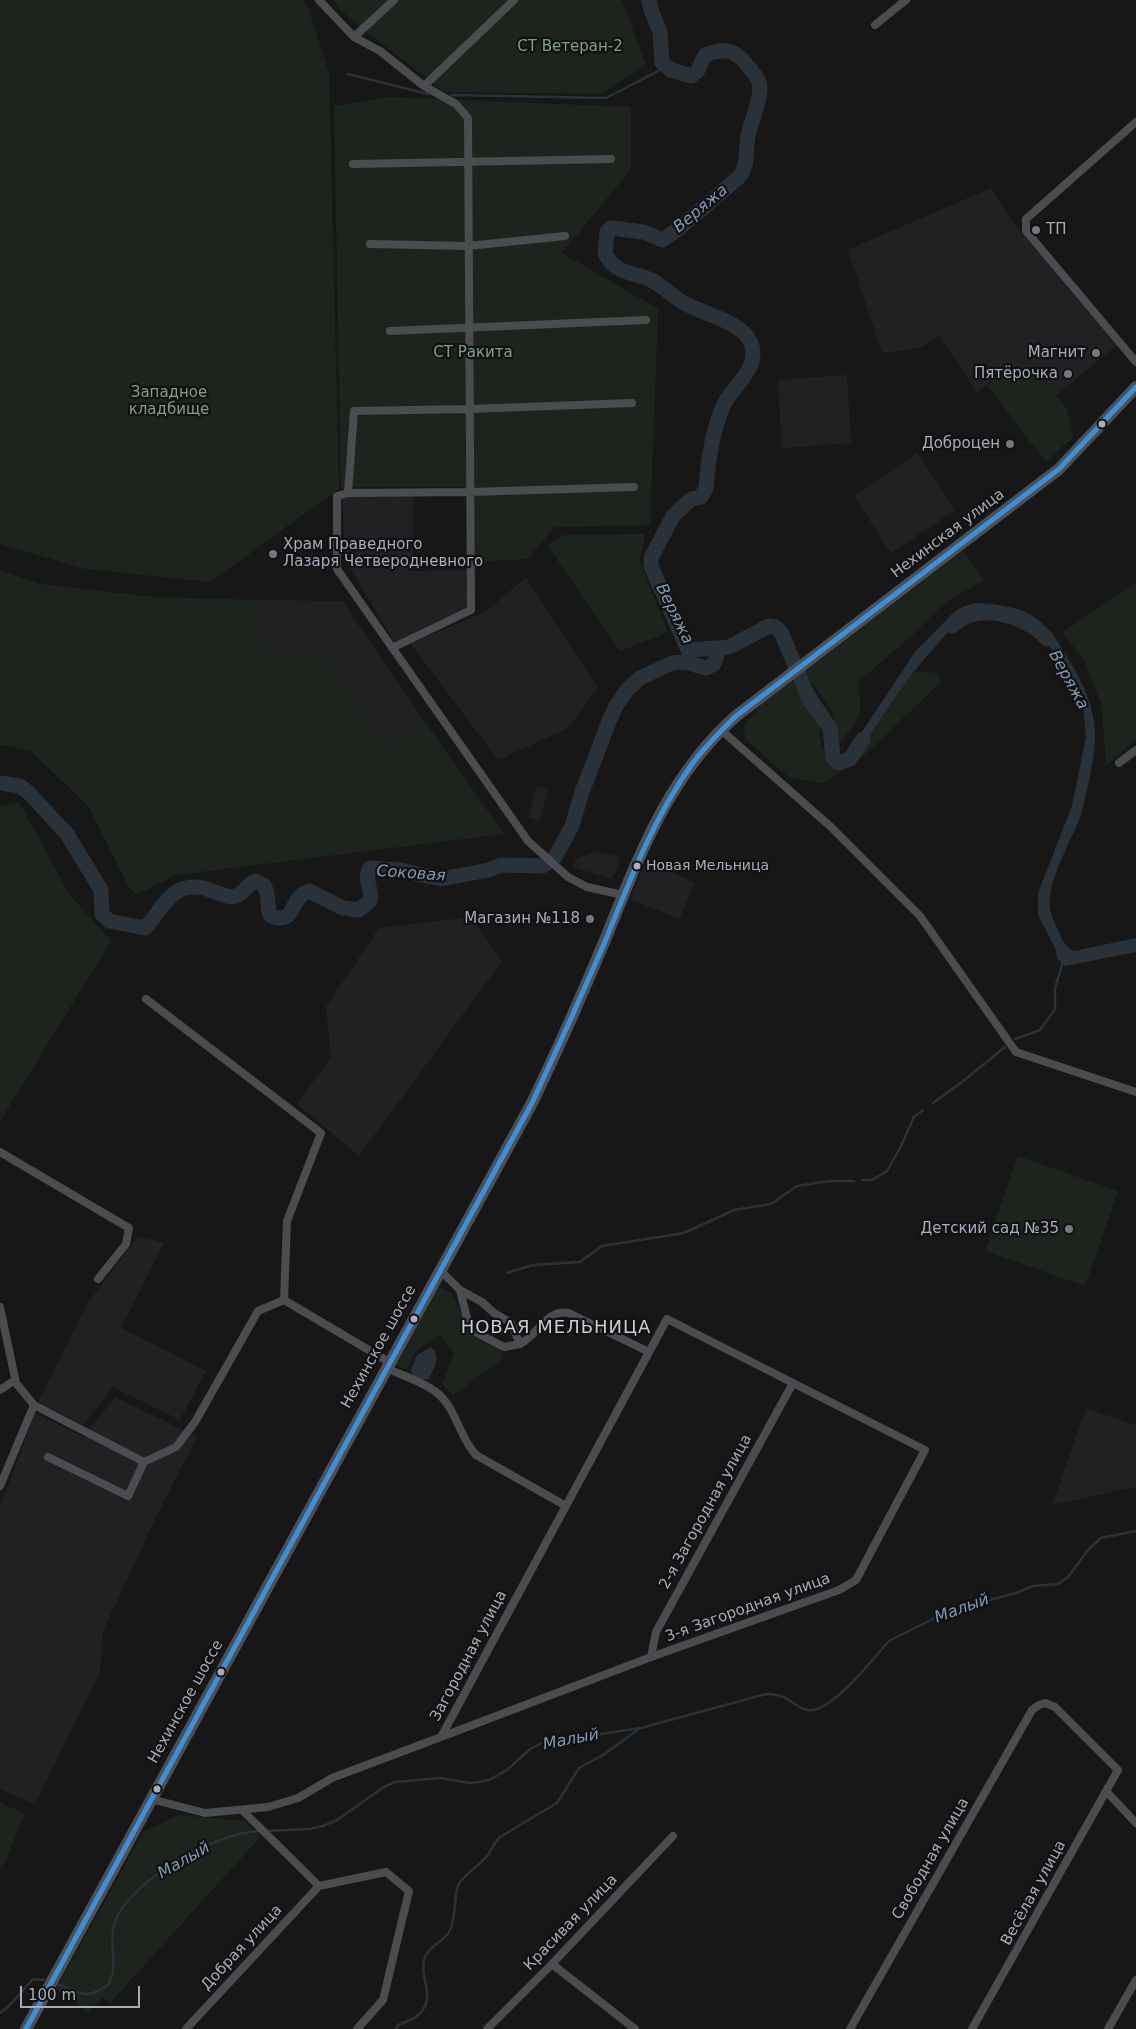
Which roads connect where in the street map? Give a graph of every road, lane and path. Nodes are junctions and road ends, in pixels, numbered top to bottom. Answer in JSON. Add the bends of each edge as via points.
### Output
{"nodes":[{"id":1,"x":319,"y":0,"type":"edge"},
{"id":2,"x":394,"y":0,"type":"edge"},
{"id":3,"x":514,"y":0,"type":"edge"},
{"id":4,"x":906,"y":0,"type":"edge"},
{"id":5,"x":876,"y":25,"type":"dead end"},
{"id":6,"x":354,"y":37,"type":"junction"},
{"id":7,"x":424,"y":86,"type":"junction"},
{"id":8,"x":1136,"y":122,"type":"edge"},
{"id":9,"x":611,"y":159,"type":"dead end"},
{"id":10,"x":468,"y":163,"type":"junction"},
{"id":11,"x":353,"y":164,"type":"dead end"},
{"id":12,"x":566,"y":236,"type":"dead end"},
{"id":13,"x":370,"y":244,"type":"dead end"},
{"id":14,"x":468,"y":246,"type":"junction"},
{"id":15,"x":646,"y":320,"type":"dead end"},
{"id":16,"x":469,"y":327,"type":"junction"},
{"id":17,"x":390,"y":331,"type":"dead end"},
{"id":18,"x":1136,"y":362,"type":"edge"},
{"id":19,"x":1136,"y":387,"type":"edge"},
{"id":20,"x":632,"y":403,"type":"dead end"},
{"id":21,"x":470,"y":409,"type":"junction"},
{"id":22,"x":634,"y":488,"type":"dead end"},
{"id":23,"x":470,"y":492,"type":"junction"},
{"id":24,"x":348,"y":493,"type":"junction"},
{"id":25,"x":392,"y":648,"type":"junction"},
{"id":26,"x":768,"y":692,"type":"joint"},
{"id":27,"x":721,"y":730,"type":"junction"},
{"id":28,"x":1136,"y":750,"type":"edge"},
{"id":29,"x":1119,"y":763,"type":"dead end"},
{"id":30,"x":623,"y":895,"type":"junction"},
{"id":31,"x":146,"y":999,"type":"dead end"},
{"id":32,"x":1136,"y":1092,"type":"edge"},
{"id":33,"x":0,"y":1152,"type":"edge"},
{"id":34,"x":440,"y":1270,"type":"junction"},
{"id":35,"x":98,"y":1279,"type":"dead end"},
{"id":36,"x":460,"y":1290,"type":"junction"},
{"id":37,"x":284,"y":1300,"type":"junction"},
{"id":38,"x":0,"y":1307,"type":"edge"},
{"id":39,"x":520,"y":1344,"type":"junction"},
{"id":40,"x":650,"y":1352,"type":"junction"},
{"id":41,"x":388,"y":1365,"type":"junction"},
{"id":42,"x":16,"y":1380,"type":"junction"},
{"id":43,"x":793,"y":1383,"type":"junction"},
{"id":44,"x":0,"y":1390,"type":"edge"},
{"id":45,"x":34,"y":1405,"type":"junction"},
{"id":46,"x":48,"y":1457,"type":"dead end"},
{"id":47,"x":144,"y":1462,"type":"junction"},
{"id":48,"x":0,"y":1486,"type":"edge"},
{"id":49,"x":566,"y":1506,"type":"junction"},
{"id":50,"x":652,"y":1657,"type":"junction"},
{"id":51,"x":441,"y":1737,"type":"junction"},
{"id":52,"x":1118,"y":1770,"type":"joint"},
{"id":53,"x":1106,"y":1791,"type":"junction"},
{"id":54,"x":151,"y":1799,"type":"junction"},
{"id":55,"x":242,"y":1810,"type":"junction"},
{"id":56,"x":1136,"y":1823,"type":"edge"},
{"id":57,"x":673,"y":1836,"type":"dead end"},
{"id":58,"x":319,"y":1886,"type":"junction"},
{"id":59,"x":552,"y":1964,"type":"junction"},
{"id":60,"x":1136,"y":1980,"type":"edge"},
{"id":61,"x":26,"y":2029,"type":"edge"},
{"id":62,"x":186,"y":2029,"type":"edge"},
{"id":63,"x":358,"y":2029,"type":"edge"},
{"id":64,"x":487,"y":2029,"type":"edge"},
{"id":65,"x":635,"y":2029,"type":"edge"},
{"id":66,"x":850,"y":2029,"type":"edge"},
{"id":67,"x":972,"y":2029,"type":"edge"},
{"id":68,"x":1108,"y":2029,"type":"edge"}],
"edges":[{"from":1,"to":6,"type":"street"},
{"from":2,"to":6,"type":"street"},
{"from":3,"to":7,"type":"street"},
{"from":4,"to":5,"type":"street"},
{"from":6,"to":7,"type":"street","via":[[380,51]]},
{"from":7,"to":10,"type":"street","via":[[456,104],[468,118]]},
{"from":8,"to":18,"type":"street","via":[[1026,220],[1026,231]]},
{"from":9,"to":10,"type":"street"},
{"from":10,"to":11,"type":"street"},
{"from":10,"to":14,"type":"street"},
{"from":12,"to":14,"type":"street"},
{"from":13,"to":14,"type":"street"},
{"from":14,"to":16,"type":"street"},
{"from":15,"to":16,"type":"street"},
{"from":16,"to":17,"type":"street"},
{"from":16,"to":21,"type":"street"},
{"from":19,"to":26,"type":"main road","name":"Нехинская улица","via":[[1059,469]]},
{"from":20,"to":21,"type":"street"},
{"from":21,"to":23,"type":"street"},
{"from":21,"to":24,"type":"street","via":[[354,411]]},
{"from":22,"to":23,"type":"street"},
{"from":23,"to":24,"type":"street"},
{"from":23,"to":25,"type":"street","via":[[472,610]]},
{"from":24,"to":25,"type":"street","via":[[337,496],[337,569]]},
{"from":25,"to":30,"type":"street","via":[[528,841],[568,877],[587,887]]},
{"from":26,"to":27,"type":"main road","name":"Нехинское шоссе"},
{"from":27,"to":30,"type":"main road","name":"Нехинское шоссе","via":[[671,793]]},
{"from":27,"to":32,"type":"street","via":[[831,827],[920,916],[1016,1052]]},
{"from":28,"to":29,"type":"street"},
{"from":30,"to":34,"type":"main road","name":"Нехинское шоссе","via":[[558,1049]]},
{"from":31,"to":37,"type":"street","via":[[321,1132],[287,1220]]},
{"from":33,"to":35,"type":"street","via":[[129,1228],[126,1244]]},
{"from":34,"to":36,"type":"street"},
{"from":34,"to":41,"type":"main road","name":"Нехинское шоссе"},
{"from":36,"to":39,"type":"street","via":[[511,1324]]},
{"from":36,"to":39,"type":"street","via":[[467,1318],[477,1333],[504,1347]]},
{"from":37,"to":41,"type":"street"},
{"from":37,"to":47,"type":"street","via":[[258,1311],[195,1422],[176,1447]]},
{"from":38,"to":42,"type":"street"},
{"from":39,"to":40,"type":"street","via":[[530,1339],[551,1315],[561,1312]]},
{"from":40,"to":43,"type":"street","name":"Загородная улица","via":[[667,1319]]},
{"from":40,"to":49,"type":"street","name":"Загородная улица"},
{"from":41,"to":49,"type":"street","via":[[438,1393],[476,1455]]},
{"from":41,"to":54,"type":"main road","name":"Нехинское шоссе"},
{"from":42,"to":44,"type":"street"},
{"from":42,"to":45,"type":"street"},
{"from":43,"to":50,"type":"street","name":"2-я Загородная улица","via":[[656,1632]]},
{"from":43,"to":50,"type":"street","name":"3-я Загородная улица","via":[[925,1450],[856,1580],[840,1590]]},
{"from":45,"to":47,"type":"street"},
{"from":45,"to":48,"type":"street"},
{"from":46,"to":47,"type":"street","via":[[128,1496]]},
{"from":49,"to":51,"type":"street","name":"Загородная улица"},
{"from":50,"to":51,"type":"street","name":"3-я Загородная улица"},
{"from":51,"to":55,"type":"street","name":"Загородная улица","via":[[332,1778],[298,1798],[268,1807]]},
{"from":52,"to":53,"type":"street","name":"Весёлая улица"},
{"from":52,"to":66,"type":"street","name":"Свободная улица","via":[[1055,1707],[1045,1703],[1032,1710]]},
{"from":53,"to":56,"type":"street"},
{"from":53,"to":67,"type":"street","name":"Весёлая улица"},
{"from":54,"to":55,"type":"street","name":"Загородная улица","via":[[204,1812]]},
{"from":54,"to":61,"type":"main road","name":"Нехинское шоссе"},
{"from":55,"to":58,"type":"street"},
{"from":57,"to":59,"type":"street","name":"Красивая улица"},
{"from":58,"to":62,"type":"street","name":"Добрая улица"},
{"from":58,"to":63,"type":"street","via":[[386,1872],[409,1891],[383,2000]]},
{"from":59,"to":64,"type":"street","name":"Красивая улица"},
{"from":59,"to":65,"type":"street"},
{"from":60,"to":68,"type":"street"}]}
